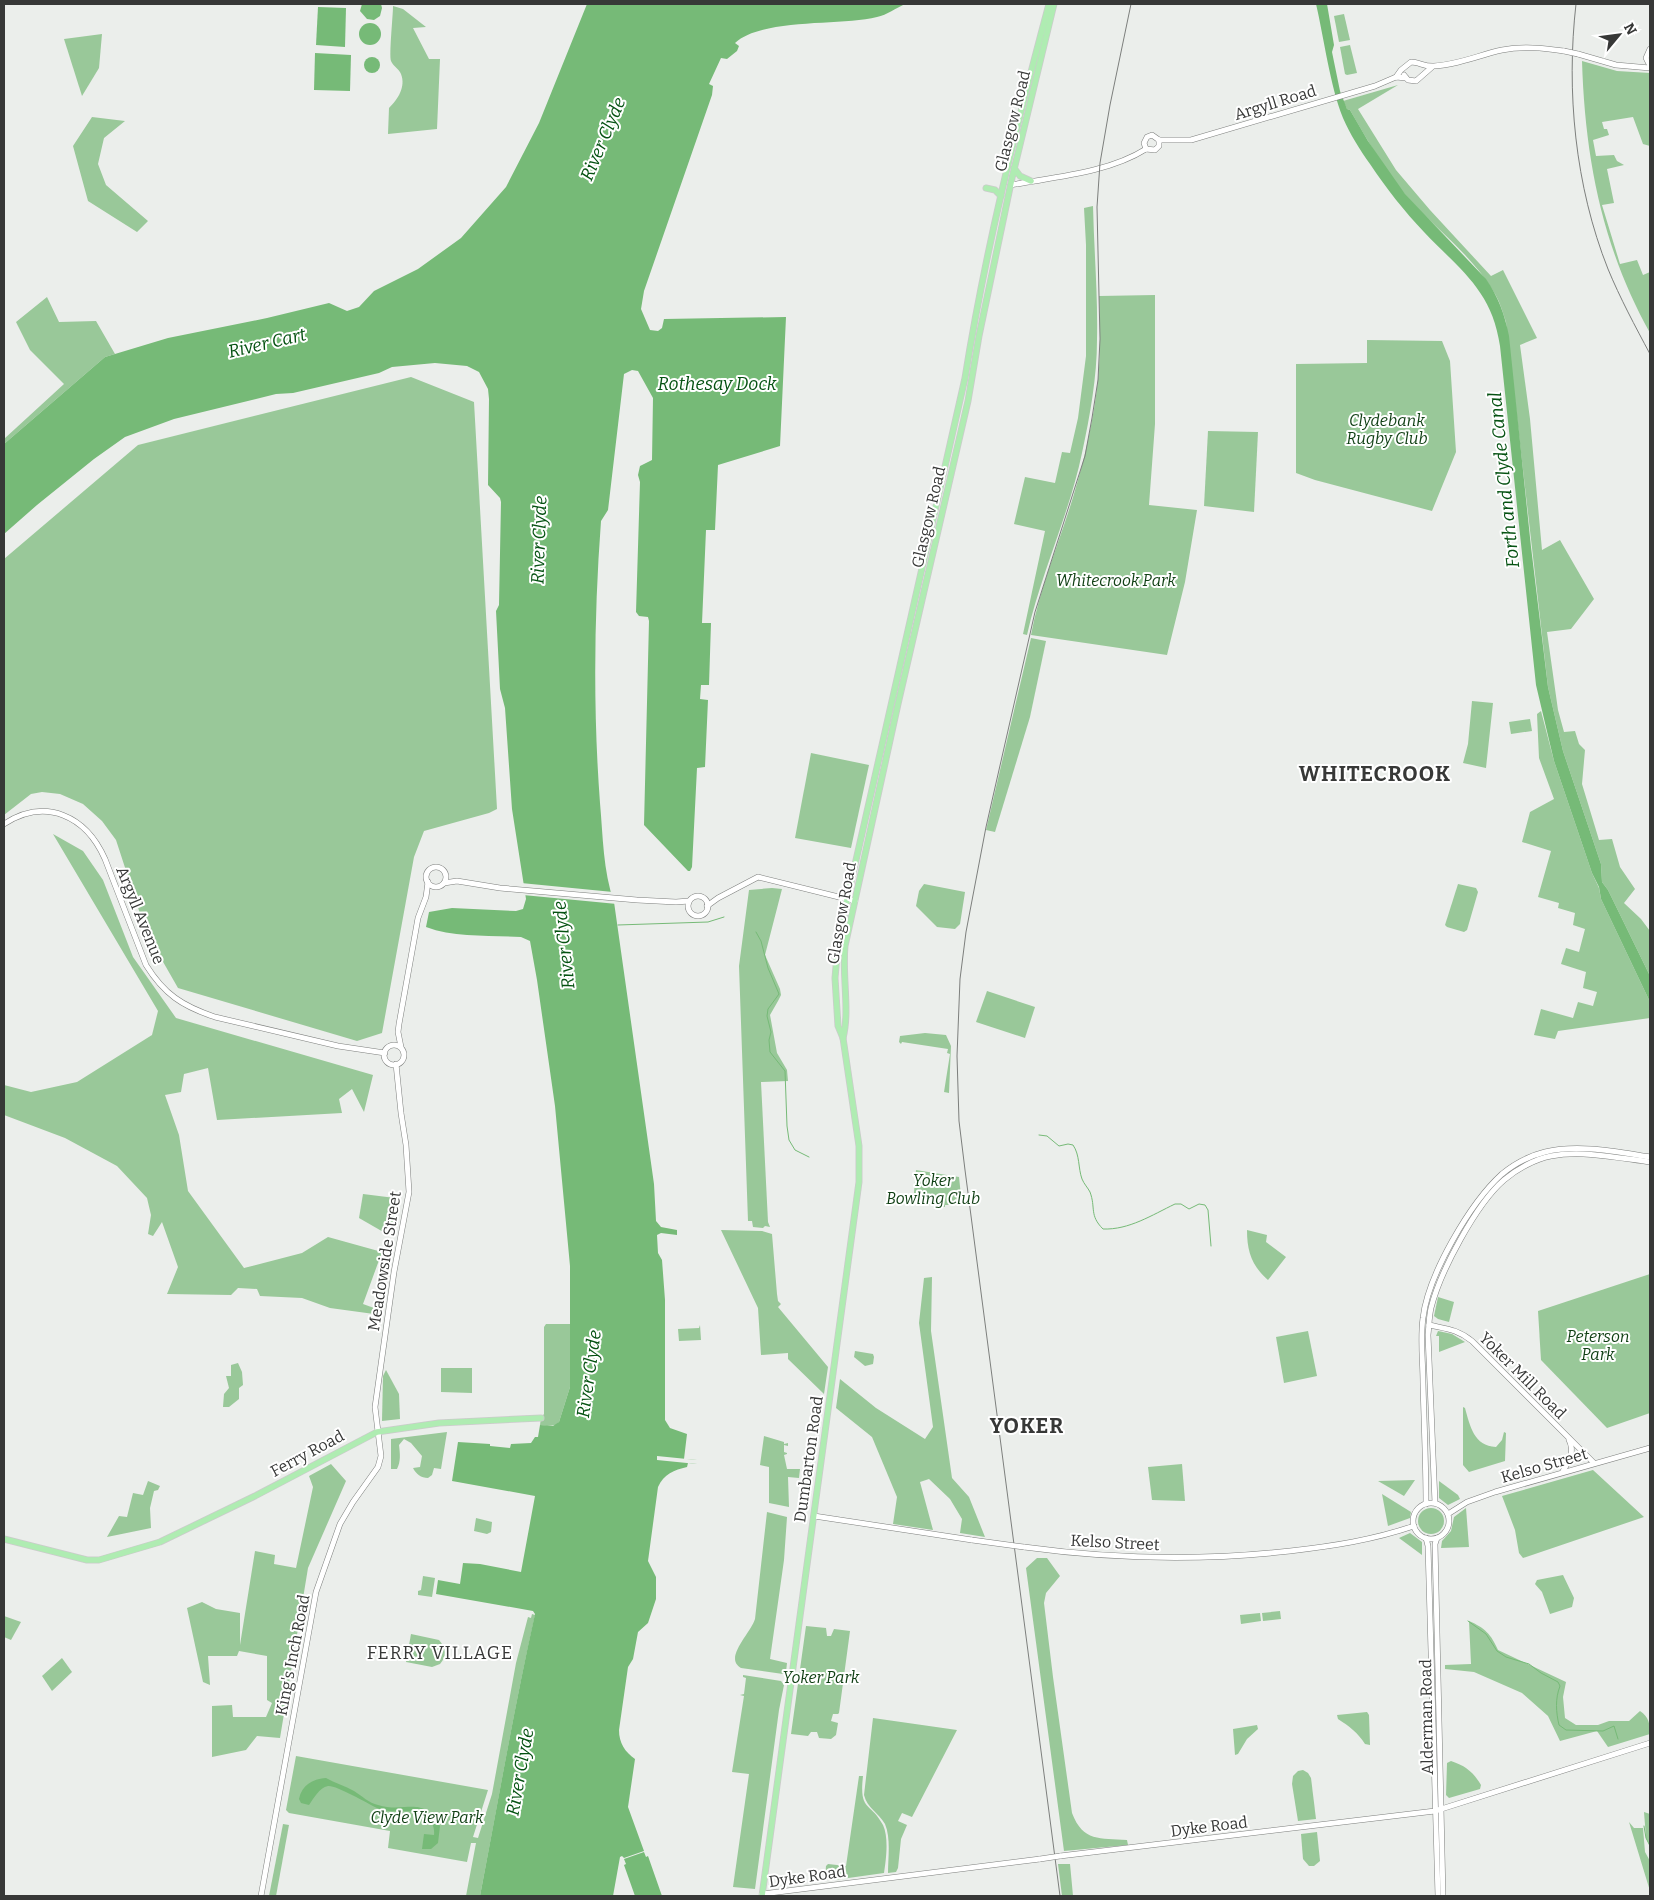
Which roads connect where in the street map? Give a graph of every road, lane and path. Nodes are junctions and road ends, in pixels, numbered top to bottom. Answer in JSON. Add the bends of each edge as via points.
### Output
{"nodes":[{"id":1,"x":1049,"y":4,"type":"edge"},
{"id":2,"x":1054,"y":4,"type":"edge"},
{"id":3,"x":1045,"y":32,"type":"junction"},
{"id":4,"x":1650,"y":49,"type":"edge"},
{"id":5,"x":1646,"y":58,"type":"junction"},
{"id":6,"x":1421,"y":66,"type":"junction"},
{"id":7,"x":1638,"y":66,"type":"junction"},
{"id":8,"x":1405,"y":67,"type":"junction"},
{"id":9,"x":1432,"y":67,"type":"junction"},
{"id":10,"x":1650,"y":67,"type":"edge"},
{"id":11,"x":1422,"y":75,"type":"junction"},
{"id":12,"x":1396,"y":78,"type":"junction"},
{"id":13,"x":1406,"y":78,"type":"junction"},
{"id":14,"x":1159,"y":140,"type":"junction"},
{"id":15,"x":1146,"y":149,"type":"junction"},
{"id":16,"x":1014,"y":168,"type":"junction"},
{"id":17,"x":1031,"y":181,"type":"junction"},
{"id":18,"x":1011,"y":185,"type":"junction"},
{"id":19,"x":1003,"y":186,"type":"junction"},
{"id":20,"x":986,"y":188,"type":"dead end"},
{"id":21,"x":1001,"y":196,"type":"junction"},
{"id":22,"x":912,"y":610,"type":"junction"},
{"id":23,"x":920,"y":612,"type":"junction"},
{"id":24,"x":4,"y":824,"type":"edge"},
{"id":25,"x":446,"y":876,"type":"junction"},
{"id":26,"x":457,"y":881,"type":"junction"},
{"id":27,"x":428,"y":882,"type":"junction"},
{"id":28,"x":444,"y":883,"type":"junction"},
{"id":29,"x":437,"y":887,"type":"junction"},
{"id":30,"x":426,"y":897,"type":"junction"},
{"id":31,"x":704,"y":898,"type":"junction"},
{"id":32,"x":718,"y":898,"type":"junction"},
{"id":33,"x":847,"y":900,"type":"junction"},
{"id":34,"x":689,"y":901,"type":"junction"},
{"id":35,"x":855,"y":901,"type":"junction"},
{"id":36,"x":676,"y":902,"type":"junction"},
{"id":37,"x":708,"y":906,"type":"junction"},
{"id":38,"x":688,"y":908,"type":"junction"},
{"id":39,"x":838,"y":1026,"type":"joint"},
{"id":40,"x":398,"y":1032,"type":"junction"},
{"id":41,"x":843,"y":1038,"type":"junction"},
{"id":42,"x":391,"y":1045,"type":"junction"},
{"id":43,"x":401,"y":1047,"type":"junction"},
{"id":44,"x":385,"y":1053,"type":"junction"},
{"id":45,"x":396,"y":1064,"type":"junction"},
{"id":46,"x":1650,"y":1157,"type":"edge"},
{"id":47,"x":1650,"y":1162,"type":"edge"},
{"id":48,"x":1429,"y":1324,"type":"junction"},
{"id":49,"x":541,"y":1418,"type":"dead end"},
{"id":50,"x":377,"y":1432,"type":"junction"},
{"id":51,"x":1568,"y":1438,"type":"junction"},
{"id":52,"x":1650,"y":1448,"type":"edge"},
{"id":53,"x":1594,"y":1463,"type":"junction"},
{"id":54,"x":1563,"y":1472,"type":"junction"},
{"id":55,"x":1435,"y":1503,"type":"junction"},
{"id":56,"x":1426,"y":1504,"type":"junction"},
{"id":57,"x":1448,"y":1514,"type":"junction"},
{"id":58,"x":814,"y":1516,"type":"junction"},
{"id":59,"x":1414,"y":1526,"type":"junction"},
{"id":60,"x":1426,"y":1538,"type":"junction"},
{"id":61,"x":1437,"y":1538,"type":"junction"},
{"id":62,"x":4,"y":1539,"type":"edge"},
{"id":63,"x":1650,"y":1743,"type":"edge"},
{"id":64,"x":1438,"y":1810,"type":"junction"},
{"id":65,"x":762,"y":1895,"type":"edge"},
{"id":66,"x":261,"y":1896,"type":"edge"},
{"id":67,"x":1438,"y":1896,"type":"edge"},
{"id":68,"x":1443,"y":1896,"type":"edge"}],
"edges":[{"from":1,"to":3,"type":"main road","name":"Glasgow Road"},
{"from":2,"to":3,"type":"main road","name":"Glasgow Road"},
{"from":3,"to":16,"type":"main road","name":"Glasgow Road"},
{"from":3,"to":19,"type":"main road","name":"Glasgow Road"},
{"from":4,"to":5,"type":"street"},
{"from":5,"to":7,"type":"street"},
{"from":5,"to":10,"type":"street"},
{"from":6,"to":8,"type":"street","via":[[1412,62]]},
{"from":6,"to":9,"type":"street"},
{"from":6,"to":11,"type":"street"},
{"from":7,"to":9,"type":"street","bridge":true,"via":[[1616,65],[1538,47],[1502,50]]},
{"from":7,"to":10,"type":"street"},
{"from":8,"to":12,"type":"street"},
{"from":8,"to":13,"type":"street"},
{"from":9,"to":11,"type":"street"},
{"from":11,"to":13,"type":"street","via":[[1414,82]]},
{"from":12,"to":13,"type":"street","name":"Argyll Road"},
{"from":12,"to":14,"type":"street","name":"Argyll Road","via":[[1191,140]]},
{"from":14,"to":15,"type":"street","via":[[1155,150]]},
{"from":14,"to":15,"type":"street","via":[[1152,135],[1146,137]]},
{"from":15,"to":17,"type":"street","via":[[1106,165]]},
{"from":16,"to":17,"type":"main road","via":[[1020,176]]},
{"from":16,"to":18,"type":"main road","name":"Glasgow Road"},
{"from":17,"to":18,"type":"street"},
{"from":18,"to":19,"type":"main road"},
{"from":18,"to":23,"type":"main road","name":"Glasgow Road","via":[[968,401]]},
{"from":19,"to":21,"type":"main road","name":"Glasgow Road"},
{"from":20,"to":21,"type":"main road"},
{"from":21,"to":22,"type":"main road","name":"Glasgow Road","via":[[965,378]]},
{"from":22,"to":23,"type":"main road"},
{"from":22,"to":33,"type":"main road","name":"Glasgow Road"},
{"from":23,"to":35,"type":"main road","name":"Glasgow Road"},
{"from":24,"to":44,"type":"street","name":"Argyll Avenue","via":[[21,816],[42,812],[64,815],[91,833],[105,859],[146,965],[166,992],[182,1003],[215,1017],[338,1046]]},
{"from":25,"to":26,"type":"street"},
{"from":25,"to":27,"type":"street","via":[[441,868],[431,868],[427,873]]},
{"from":25,"to":28,"type":"street"},
{"from":26,"to":28,"type":"street"},
{"from":26,"to":36,"type":"street","via":[[503,888]]},
{"from":27,"to":29,"type":"street"},
{"from":27,"to":30,"type":"street"},
{"from":28,"to":29,"type":"street"},
{"from":29,"to":30,"type":"street"},
{"from":30,"to":40,"type":"street","via":[[416,927]]},
{"from":31,"to":32,"type":"street"},
{"from":31,"to":34,"type":"street","via":[[697,896]]},
{"from":31,"to":37,"type":"street"},
{"from":32,"to":33,"type":"street","via":[[758,877]]},
{"from":32,"to":37,"type":"street"},
{"from":33,"to":35,"type":"street"},
{"from":33,"to":39,"type":"main road","name":"Glasgow Road","via":[[836,963]]},
{"from":34,"to":36,"type":"street"},
{"from":34,"to":38,"type":"street"},
{"from":35,"to":41,"type":"main road","name":"Glasgow Road","via":[[844,956],[846,1024]]},
{"from":36,"to":38,"type":"street"},
{"from":37,"to":38,"type":"street","via":[[698,916]]},
{"from":39,"to":41,"type":"main road","name":"Dumbarton Road"},
{"from":40,"to":42,"type":"street"},
{"from":40,"to":43,"type":"street"},
{"from":41,"to":58,"type":"main road","name":"Dumbarton Road","via":[[860,1168]]},
{"from":42,"to":43,"type":"street"},
{"from":42,"to":44,"type":"street"},
{"from":43,"to":45,"type":"street","via":[[404,1057]]},
{"from":44,"to":45,"type":"street","via":[[387,1062]]},
{"from":45,"to":50,"type":"street","name":"Meadowside Street","via":[[409,1192],[375,1407]]},
{"from":46,"to":56,"type":"street","via":[[1563,1149],[1535,1155],[1506,1171],[1486,1191],[1450,1246],[1434,1280],[1423,1318]]},
{"from":47,"to":48,"type":"street","via":[[1564,1154],[1538,1160],[1510,1176],[1490,1196],[1455,1250],[1438,1284]]},
{"from":48,"to":51,"type":"street","name":"Yoker Mill Road","via":[[1452,1329],[1472,1341]]},
{"from":48,"to":55,"type":"street"},
{"from":49,"to":50,"type":"main road","name":"Ferry Road","via":[[439,1423]]},
{"from":50,"to":62,"type":"main road","name":"Ferry Road","via":[[160,1542],[99,1560],[87,1560]]},
{"from":50,"to":66,"type":"street","name":"King's Inch Road","via":[[381,1456],[378,1467],[340,1524],[316,1592]]},
{"from":51,"to":53,"type":"street","name":"Yoker Mill Road"},
{"from":51,"to":54,"type":"street","name":"Yoker Mill Road","via":[[1572,1455]]},
{"from":52,"to":53,"type":"street","name":"Kelso Street"},
{"from":53,"to":54,"type":"street","name":"Kelso Street"},
{"from":54,"to":57,"type":"street","name":"Kelso Street","via":[[1494,1492],[1467,1502]]},
{"from":55,"to":56,"type":"street"},
{"from":55,"to":57,"type":"street"},
{"from":56,"to":59,"type":"street","via":[[1415,1512]]},
{"from":57,"to":61,"type":"street","name":"Alderman Road","via":[[1448,1528]]},
{"from":58,"to":59,"type":"street","name":"Kelso Street","bridge":true,"via":[[1024,1547],[1117,1556],[1176,1557],[1240,1556],[1311,1549],[1358,1542]]},
{"from":58,"to":65,"type":"main road","name":"Dumbarton Road"},
{"from":59,"to":60,"type":"street","via":[[1418,1534]]},
{"from":60,"to":61,"type":"street"},
{"from":60,"to":64,"type":"street","name":"Alderman Road"},
{"from":61,"to":64,"type":"street","name":"Alderman Road"},
{"from":63,"to":64,"type":"street","name":"Dyke Road"},
{"from":64,"to":65,"type":"street","name":"Dyke Road","bridge":true},
{"from":64,"to":67,"type":"street","name":"Alderman Road"},
{"from":64,"to":68,"type":"street","name":"Alderman Road"}]}
